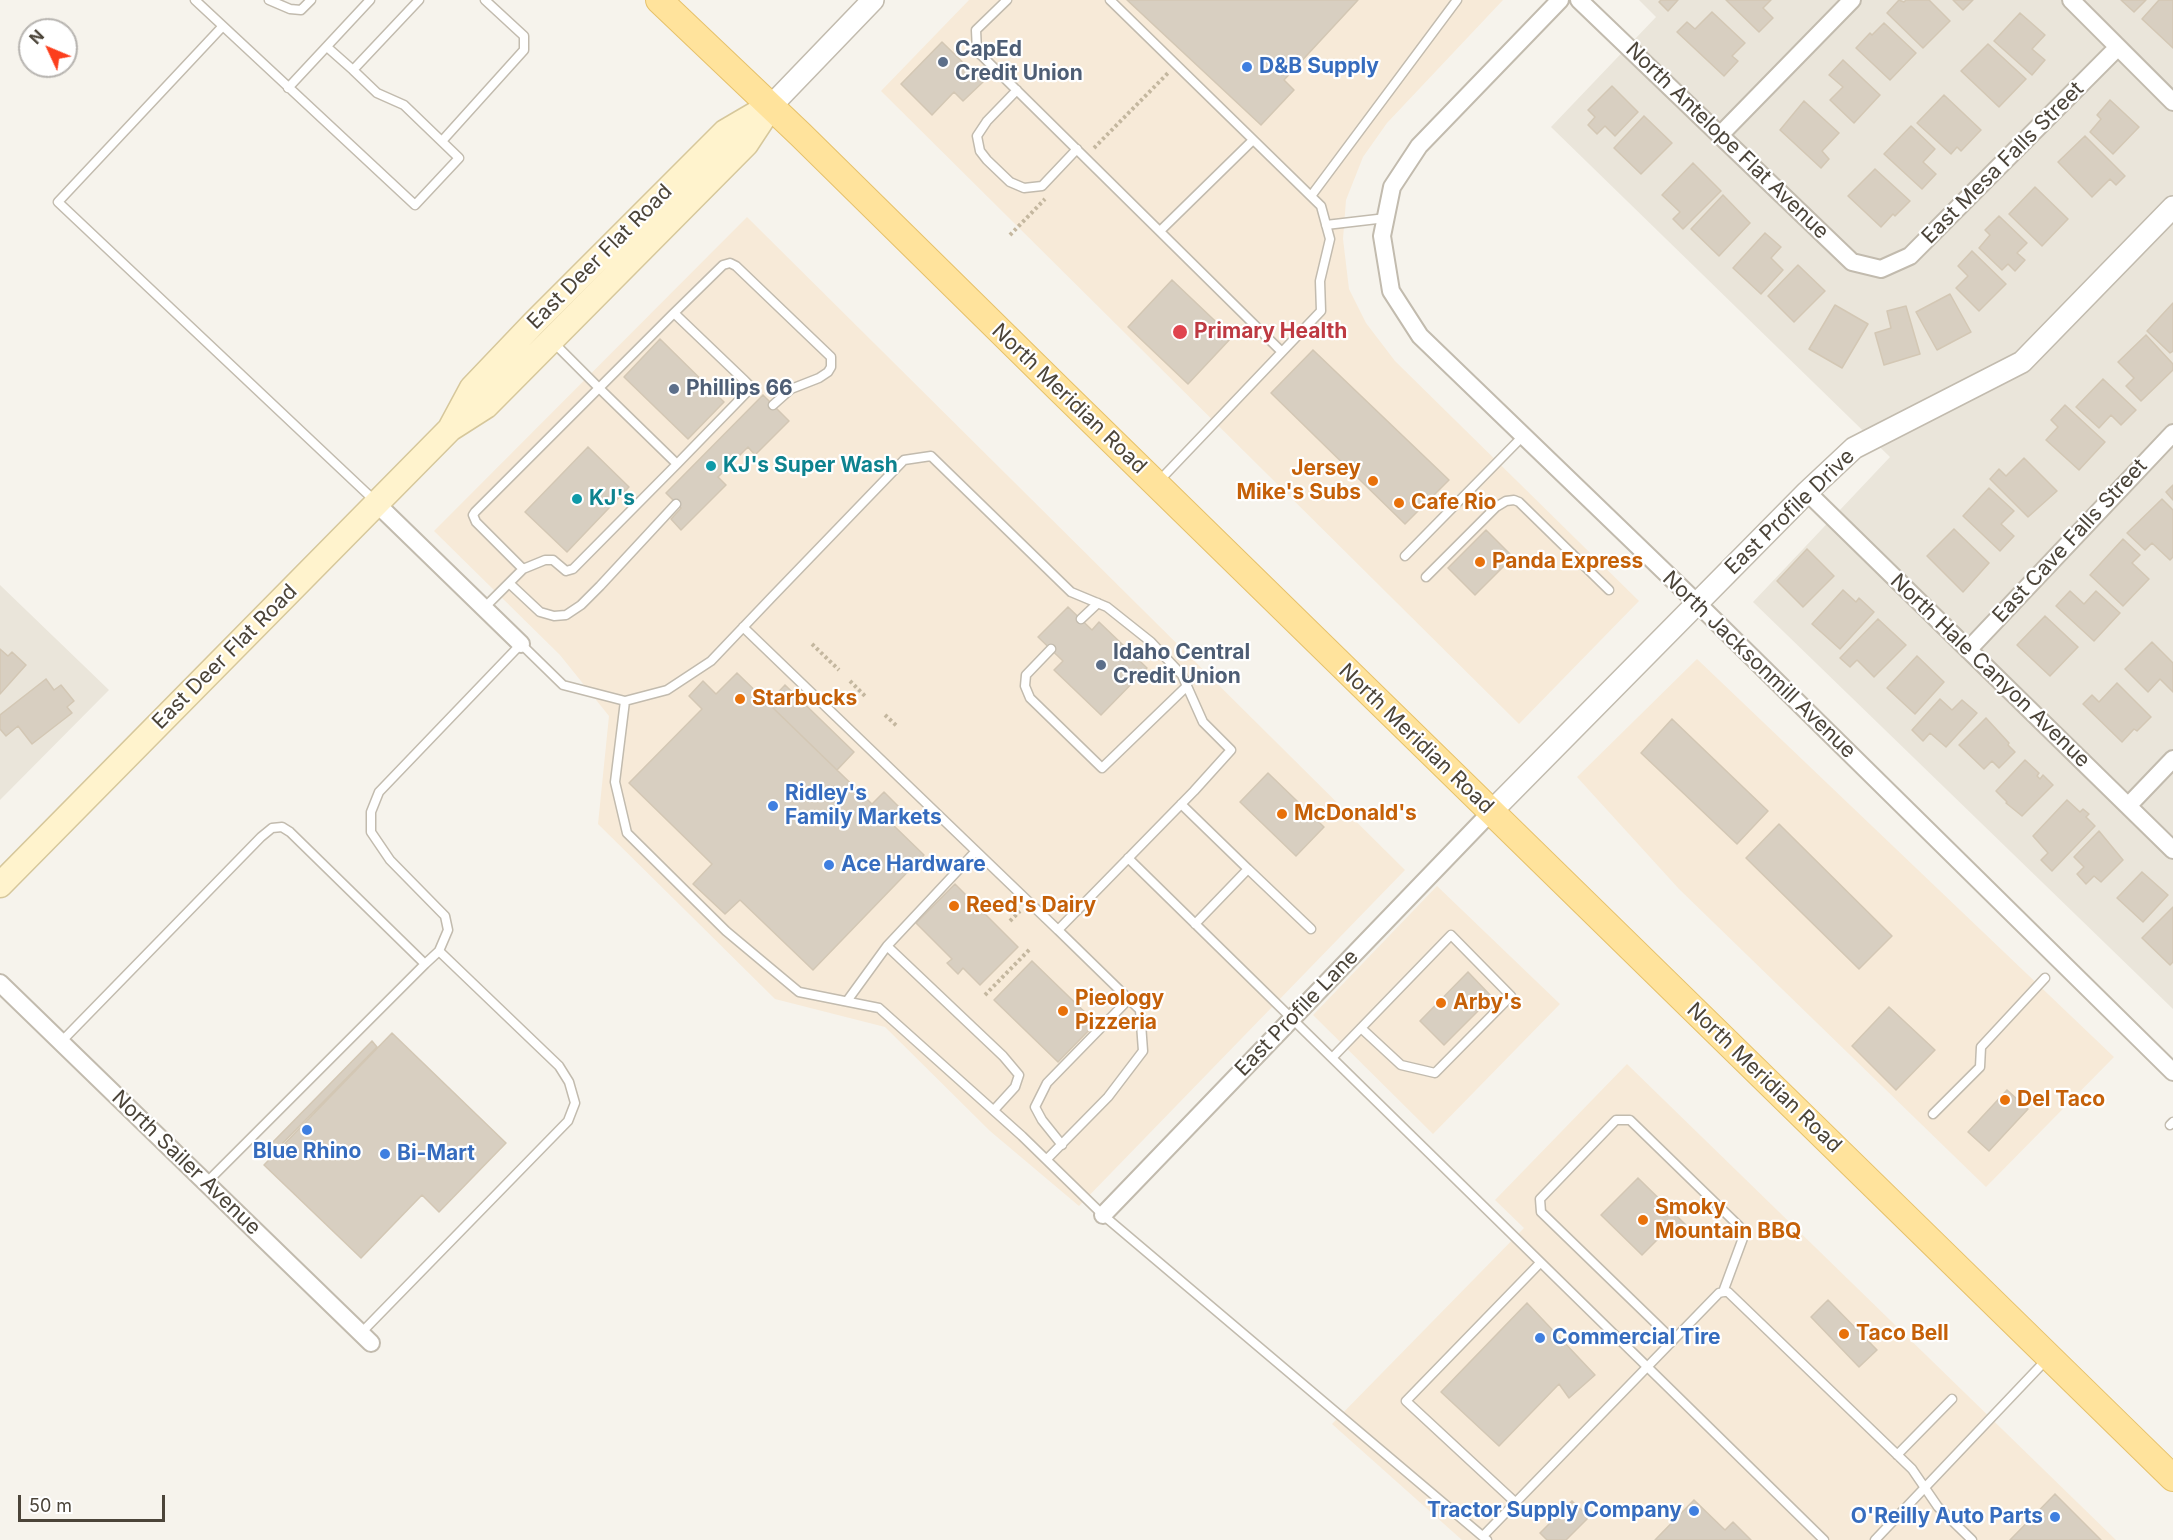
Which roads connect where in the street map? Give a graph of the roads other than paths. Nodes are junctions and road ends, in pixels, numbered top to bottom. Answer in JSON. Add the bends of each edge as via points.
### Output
{"nodes":[{"id":1,"x":269,"y":0,"type":"edge"},
{"id":2,"x":286,"y":0,"type":"edge"},
{"id":3,"x":311,"y":0,"type":"edge"},
{"id":4,"x":370,"y":0,"type":"edge"},
{"id":5,"x":419,"y":0,"type":"edge"},
{"id":6,"x":485,"y":0,"type":"edge"},
{"id":7,"x":659,"y":0,"type":"edge"},
{"id":8,"x":873,"y":0,"type":"edge"},
{"id":9,"x":1007,"y":0,"type":"edge"},
{"id":10,"x":1110,"y":0,"type":"edge"},
{"id":11,"x":1457,"y":0,"type":"edge"},
{"id":12,"x":1560,"y":0,"type":"edge"},
{"id":13,"x":1579,"y":0,"type":"edge"},
{"id":14,"x":1852,"y":0,"type":"edge"},
{"id":15,"x":2071,"y":0,"type":"edge"},
{"id":16,"x":198,"y":1,"type":"edge"},
{"id":17,"x":290,"y":9,"type":"junction"},
{"id":18,"x":222,"y":27,"type":"junction"},
{"id":19,"x":327,"y":47,"type":"junction"},
{"id":20,"x":2118,"y":47,"type":"junction"},
{"id":21,"x":353,"y":70,"type":"junction"},
{"id":22,"x":288,"y":88,"type":"junction"},
{"id":23,"x":1017,"y":90,"type":"junction"},
{"id":24,"x":2173,"y":102,"type":"edge"},
{"id":25,"x":771,"y":106,"type":"junction"},
{"id":26,"x":1720,"y":135,"type":"junction"},
{"id":27,"x":1253,"y":140,"type":"junction"},
{"id":28,"x":442,"y":141,"type":"junction"},
{"id":29,"x":1077,"y":150,"type":"junction"},
{"id":30,"x":1311,"y":196,"type":"junction"},
{"id":31,"x":2173,"y":207,"type":"edge"},
{"id":32,"x":1386,"y":218,"type":"junction"},
{"id":33,"x":1326,"y":225,"type":"junction"},
{"id":34,"x":1160,"y":231,"type":"junction"},
{"id":35,"x":1881,"y":269,"type":"joint"},
{"id":36,"x":674,"y":313,"type":"junction"},
{"id":37,"x":550,"y":340,"type":"junction"},
{"id":38,"x":1282,"y":352,"type":"junction"},
{"id":39,"x":599,"y":388,"type":"junction"},
{"id":40,"x":773,"y":405,"type":"dead end"},
{"id":41,"x":450,"y":429,"type":"junction"},
{"id":42,"x":2173,"y":433,"type":"edge"},
{"id":43,"x":1523,"y":436,"type":"junction"},
{"id":44,"x":677,"y":464,"type":"junction"},
{"id":45,"x":1156,"y":484,"type":"junction"},
{"id":46,"x":1807,"y":492,"type":"junction"},
{"id":47,"x":377,"y":504,"type":"junction"},
{"id":48,"x":676,"y":504,"type":"dead end"},
{"id":49,"x":1405,"y":556,"type":"dead end"},
{"id":50,"x":523,"y":569,"type":"junction"},
{"id":51,"x":1426,"y":578,"type":"dead end"},
{"id":52,"x":509,"y":583,"type":"junction"},
{"id":53,"x":1609,"y":590,"type":"dead end"},
{"id":54,"x":1098,"y":603,"type":"junction"},
{"id":55,"x":1697,"y":603,"type":"junction"},
{"id":56,"x":484,"y":608,"type":"junction"},
{"id":57,"x":1081,"y":620,"type":"dead end"},
{"id":58,"x":744,"y":627,"type":"junction"},
{"id":59,"x":521,"y":644,"type":"junction"},
{"id":60,"x":1051,"y":649,"type":"dead end"},
{"id":61,"x":1968,"y":650,"type":"junction"},
{"id":62,"x":1187,"y":686,"type":"junction"},
{"id":63,"x":625,"y":700,"type":"junction"},
{"id":64,"x":2173,"y":759,"type":"edge"},
{"id":65,"x":1181,"y":804,"type":"junction"},
{"id":66,"x":2128,"y":806,"type":"junction"},
{"id":67,"x":1491,"y":812,"type":"junction"},
{"id":68,"x":2173,"y":850,"type":"edge"},
{"id":69,"x":976,"y":851,"type":"junction"},
{"id":70,"x":1128,"y":858,"type":"junction"},
{"id":71,"x":1248,"y":869,"type":"junction"},
{"id":72,"x":0,"y":885,"type":"edge"},
{"id":73,"x":1195,"y":924,"type":"junction"},
{"id":74,"x":1311,"y":929,"type":"dead end"},
{"id":75,"x":1058,"y":930,"type":"junction"},
{"id":76,"x":887,"y":946,"type":"junction"},
{"id":77,"x":439,"y":951,"type":"junction"},
{"id":78,"x":425,"y":964,"type":"junction"},
{"id":79,"x":2044,"y":978,"type":"dead end"},
{"id":80,"x":0,"y":983,"type":"edge"},
{"id":81,"x":1128,"y":1000,"type":"junction"},
{"id":82,"x":847,"y":1002,"type":"junction"},
{"id":83,"x":1292,"y":1019,"type":"junction"},
{"id":84,"x":1361,"y":1028,"type":"junction"},
{"id":85,"x":61,"y":1042,"type":"junction"},
{"id":86,"x":1332,"y":1058,"type":"junction"},
{"id":87,"x":2173,"y":1072,"type":"edge"},
{"id":88,"x":994,"y":1110,"type":"junction"},
{"id":89,"x":1933,"y":1114,"type":"dead end"},
{"id":90,"x":1062,"y":1145,"type":"junction"},
{"id":91,"x":1047,"y":1159,"type":"junction"},
{"id":92,"x":207,"y":1183,"type":"junction"},
{"id":93,"x":1103,"y":1215,"type":"junction"},
{"id":94,"x":1540,"y":1263,"type":"junction"},
{"id":95,"x":1723,"y":1292,"type":"junction"},
{"id":96,"x":366,"y":1338,"type":"joint"},
{"id":97,"x":1673,"y":1340,"type":"junction"},
{"id":98,"x":2049,"y":1357,"type":"junction"},
{"id":99,"x":1647,"y":1367,"type":"junction"},
{"id":100,"x":1952,"y":1399,"type":"dead end"},
{"id":101,"x":1897,"y":1455,"type":"junction"},
{"id":102,"x":2173,"y":1478,"type":"edge"},
{"id":103,"x":1926,"y":1489,"type":"junction"},
{"id":104,"x":1516,"y":1503,"type":"junction"},
{"id":105,"x":1485,"y":1538,"type":"edge"},
{"id":106,"x":1824,"y":1540,"type":"edge"},
{"id":107,"x":1875,"y":1540,"type":"edge"},
{"id":108,"x":1972,"y":1540,"type":"edge"}],
"edges":[{"from":1,"to":17,"type":"lane"},
{"from":2,"to":17,"type":"lane"},
{"from":3,"to":17,"type":"lane","via":[[302,10]]},
{"from":4,"to":19,"type":"lane"},
{"from":5,"to":21,"type":"lane"},
{"from":6,"to":28,"type":"lane","via":[[524,36],[524,50]]},
{"from":7,"to":25,"type":"main road","name":"North Meridian Road"},
{"from":8,"to":25,"type":"street","name":"East Deer Flat Road"},
{"from":9,"to":23,"type":"lane","via":[[976,30],[977,51]]},
{"from":10,"to":27,"type":"lane"},
{"from":11,"to":30,"type":"lane"},
{"from":12,"to":32,"type":"street","via":[[1419,146],[1392,187]]},
{"from":13,"to":26,"type":"street","name":"North Antelope Flat Avenue"},
{"from":14,"to":26,"type":"street"},
{"from":15,"to":20,"type":"street"},
{"from":16,"to":18,"type":"lane"},
{"from":18,"to":22,"type":"lane"},
{"from":18,"to":47,"type":"lane","via":[[58,202]]},
{"from":19,"to":21,"type":"lane"},
{"from":19,"to":22,"type":"lane"},
{"from":20,"to":24,"type":"street"},
{"from":20,"to":35,"type":"street","name":"East Mesa Falls Street","via":[[1910,256]]},
{"from":21,"to":28,"type":"lane","via":[[376,93],[404,105]]},
{"from":22,"to":28,"type":"lane","via":[[415,205],[459,158]]},
{"from":23,"to":29,"type":"lane"},
{"from":23,"to":29,"type":"lane","via":[[977,136],[987,160],[1010,182],[1024,188],[1042,186]]},
{"from":25,"to":37,"type":"main road","name":"East Deer Flat Road","via":[[746,144]]},
{"from":25,"to":41,"type":"main road","name":"East Deer Flat Road","via":[[725,132],[533,324],[472,388]]},
{"from":25,"to":45,"type":"main road","name":"North Meridian Road"},
{"from":26,"to":35,"type":"street","name":"North Antelope Flat Avenue","via":[[1852,262]]},
{"from":27,"to":30,"type":"lane"},
{"from":27,"to":34,"type":"lane"},
{"from":29,"to":34,"type":"lane"},
{"from":30,"to":33,"type":"lane","via":[[1321,206]]},
{"from":31,"to":46,"type":"street","name":"East Profile Drive","via":[[2022,362],[1854,448]]},
{"from":32,"to":33,"type":"lane"},
{"from":32,"to":43,"type":"street","name":"North Jacksonmill Avenue","via":[[1382,236],[1391,291],[1420,336]]},
{"from":33,"to":38,"type":"lane","via":[[1330,239],[1320,281],[1321,311]]},
{"from":34,"to":38,"type":"lane"},
{"from":36,"to":39,"type":"lane"},
{"from":36,"to":40,"type":"lane","via":[[723,265],[730,262],[736,266],[831,357],[828,372],[791,389]]},
{"from":36,"to":44,"type":"lane","via":[[749,385],[747,395]]},
{"from":37,"to":39,"type":"lane"},
{"from":37,"to":41,"type":"main road","name":"East Deer Flat Road","via":[[486,406]]},
{"from":38,"to":45,"type":"lane"},
{"from":39,"to":44,"type":"lane"},
{"from":39,"to":50,"type":"lane","via":[[473,515]]},
{"from":41,"to":47,"type":"main road","name":"East Deer Flat Road"},
{"from":42,"to":61,"type":"street","name":"East Cave Falls Street"},
{"from":43,"to":49,"type":"lane"},
{"from":43,"to":55,"type":"street","name":"North Jacksonmill Avenue"},
{"from":44,"to":50,"type":"lane","via":[[573,569],[566,572],[553,560],[545,560]]},
{"from":45,"to":67,"type":"main road","name":"North Meridian Road"},
{"from":46,"to":55,"type":"street","name":"East Profile Drive"},
{"from":46,"to":61,"type":"street","name":"North Hale Canyon Avenue"},
{"from":47,"to":56,"type":"street"},
{"from":47,"to":72,"type":"main road","name":"East Deer Flat Road"},
{"from":48,"to":52,"type":"lane","via":[[600,586],[566,615],[540,612]]},
{"from":50,"to":52,"type":"lane"},
{"from":51,"to":53,"type":"lane","via":[[1496,507],[1514,500]]},
{"from":52,"to":56,"type":"lane"},
{"from":54,"to":57,"type":"lane"},
{"from":54,"to":58,"type":"lane","via":[[1071,592],[931,456],[904,460]]},
{"from":54,"to":62,"type":"lane","via":[[1151,642],[1182,675]]},
{"from":55,"to":67,"type":"street","name":"East Profile Drive"},
{"from":55,"to":87,"type":"street","name":"North Jacksonmill Avenue"},
{"from":56,"to":59,"type":"street"},
{"from":58,"to":63,"type":"lane","via":[[711,661],[667,690]]},
{"from":58,"to":69,"type":"lane"},
{"from":59,"to":63,"type":"lane","via":[[564,685]]},
{"from":59,"to":77,"type":"lane","via":[[385,784],[371,812],[371,832],[377,842],[445,916],[448,930]]},
{"from":60,"to":62,"type":"lane","via":[[1026,675],[1030,698],[1102,768]]},
{"from":61,"to":66,"type":"street","name":"North Hale Canyon Avenue"},
{"from":62,"to":65,"type":"lane","via":[[1203,722],[1231,750]]},
{"from":63,"to":82,"type":"lane","via":[[615,782],[627,833],[726,931],[799,992]]},
{"from":64,"to":66,"type":"street"},
{"from":65,"to":70,"type":"lane"},
{"from":65,"to":71,"type":"lane"},
{"from":66,"to":68,"type":"street","name":"North Hale Canyon Avenue"},
{"from":67,"to":83,"type":"street","name":"East Profile Lane"},
{"from":67,"to":98,"type":"main road","name":"North Meridian Road"},
{"from":69,"to":75,"type":"lane"},
{"from":69,"to":76,"type":"lane"},
{"from":70,"to":73,"type":"lane"},
{"from":70,"to":75,"type":"lane"},
{"from":71,"to":73,"type":"lane"},
{"from":71,"to":74,"type":"lane"},
{"from":73,"to":83,"type":"lane"},
{"from":75,"to":81,"type":"lane"},
{"from":76,"to":82,"type":"lane"},
{"from":76,"to":88,"type":"lane","via":[[1019,1075],[1015,1087]]},
{"from":77,"to":78,"type":"lane"},
{"from":77,"to":96,"type":"lane","via":[[560,1066],[575,1103],[567,1121]]},
{"from":78,"to":85,"type":"lane","via":[[290,832],[282,827],[272,828]]},
{"from":78,"to":92,"type":"lane"},
{"from":79,"to":89,"type":"lane","via":[[1981,1047],[1980,1067]]},
{"from":80,"to":85,"type":"street","name":"North Sailer Avenue"},
{"from":81,"to":90,"type":"lane","via":[[1140,1010],[1143,1051],[1108,1097]]},
{"from":81,"to":90,"type":"lane","via":[[1047,1083],[1035,1107]]},
{"from":82,"to":88,"type":"lane","via":[[879,1008]]},
{"from":83,"to":86,"type":"lane"},
{"from":83,"to":93,"type":"street","name":"East Profile Lane"},
{"from":84,"to":84,"type":"lane","via":[[1451,935],[1511,996],[1436,1073],[1401,1065]]},
{"from":84,"to":86,"type":"lane"},
{"from":85,"to":92,"type":"street","name":"North Sailer Avenue"},
{"from":86,"to":94,"type":"lane"},
{"from":88,"to":91,"type":"lane"},
{"from":90,"to":91,"type":"lane"},
{"from":91,"to":93,"type":"lane"},
{"from":92,"to":96,"type":"street","name":"North Sailer Avenue"},
{"from":93,"to":105,"type":"lane"},
{"from":94,"to":99,"type":"lane"},
{"from":94,"to":104,"type":"lane","via":[[1406,1401]]},
{"from":95,"to":97,"type":"lane"},
{"from":95,"to":97,"type":"lane","via":[[1743,1238],[1739,1226],[1630,1120],[1616,1120],[1540,1199],[1541,1212]]},
{"from":95,"to":101,"type":"lane","via":[[1728,1292]]},
{"from":97,"to":99,"type":"lane"},
{"from":98,"to":102,"type":"main road","name":"North Meridian Road"},
{"from":98,"to":103,"type":"lane"},
{"from":99,"to":104,"type":"lane"},
{"from":99,"to":106,"type":"lane"},
{"from":100,"to":101,"type":"lane"},
{"from":101,"to":103,"type":"lane"},
{"from":103,"to":107,"type":"lane"},
{"from":103,"to":108,"type":"lane","via":[[1938,1507]]},
{"from":104,"to":105,"type":"lane"}]}
